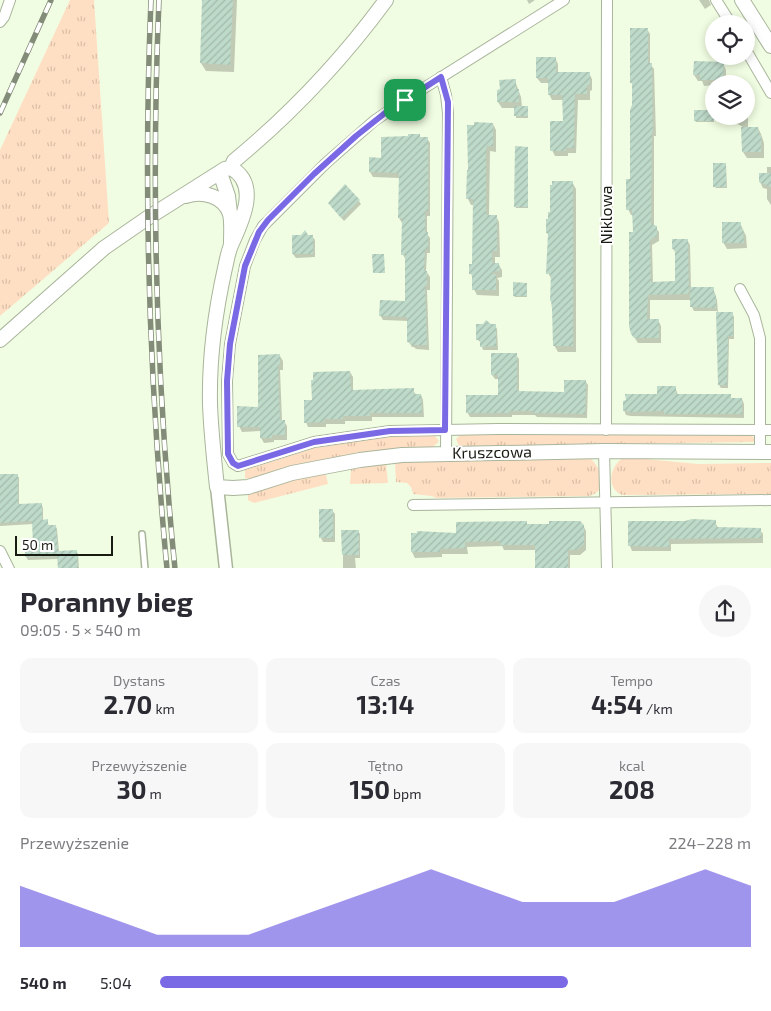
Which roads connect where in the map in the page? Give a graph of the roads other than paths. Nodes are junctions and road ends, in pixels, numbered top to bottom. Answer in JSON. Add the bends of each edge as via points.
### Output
{"nodes":[{"id":1,"x":10,"y":0,"type":"edge"},
{"id":2,"x":386,"y":0,"type":"edge"},
{"id":3,"x":564,"y":0,"type":"edge"},
{"id":4,"x":607,"y":0,"type":"edge"},
{"id":5,"x":716,"y":0,"type":"edge"},
{"id":6,"x":742,"y":0,"type":"edge"},
{"id":7,"x":725,"y":15,"type":"edge"},
{"id":8,"x":0,"y":22,"type":"edge"},
{"id":9,"x":771,"y":46,"type":"edge"},
{"id":10,"x":755,"y":65,"type":"edge"},
{"id":11,"x":441,"y":77,"type":"junction"},
{"id":12,"x":771,"y":93,"type":"edge"},
{"id":13,"x":225,"y":170,"type":"junction"},
{"id":14,"x":183,"y":197,"type":"junction"},
{"id":15,"x":230,"y":214,"type":"junction"},
{"id":16,"x":232,"y":244,"type":"junction"},
{"id":17,"x":740,"y":289,"type":"dead end"},
{"id":18,"x":0,"y":340,"type":"edge"},
{"id":19,"x":445,"y":430,"type":"junction"},
{"id":20,"x":606,"y":430,"type":"junction"},
{"id":21,"x":766,"y":430,"type":"edge"},
{"id":22,"x":604,"y":451,"type":"junction"},
{"id":23,"x":766,"y":452,"type":"edge"},
{"id":24,"x":446,"y":453,"type":"junction"},
{"id":25,"x":217,"y":487,"type":"junction"},
{"id":26,"x":771,"y":500,"type":"edge"},
{"id":27,"x":606,"y":501,"type":"junction"},
{"id":28,"x":413,"y":505,"type":"dead end"},
{"id":29,"x":142,"y":534,"type":"dead end"},
{"id":30,"x":0,"y":552,"type":"edge"},
{"id":31,"x":9,"y":568,"type":"edge"},
{"id":32,"x":145,"y":568,"type":"edge"},
{"id":33,"x":226,"y":568,"type":"edge"},
{"id":34,"x":607,"y":568,"type":"edge"}],
"edges":[{"from":1,"to":8,"type":"street"},
{"from":2,"to":13,"type":"main road","via":[[327,74],[282,120]]},
{"from":3,"to":11,"type":"street"},
{"from":4,"to":20,"type":"street","name":"Niklowa"},
{"from":5,"to":7,"type":"street"},
{"from":6,"to":9,"type":"main road"},
{"from":10,"to":12,"type":"street"},
{"from":11,"to":19,"type":"street","via":[[448,108]]},
{"from":11,"to":19,"type":"street","via":[[356,136],[259,232],[245,266],[230,344],[226,428],[228,454],[238,466],[314,442],[390,431]]},
{"from":13,"to":14,"type":"main road"},
{"from":13,"to":15,"type":"main road"},
{"from":13,"to":16,"type":"main road","via":[[236,171],[243,181],[247,200]]},
{"from":14,"to":15,"type":"main road","via":[[199,193],[211,195]]},
{"from":14,"to":18,"type":"main road","via":[[104,248]]},
{"from":15,"to":16,"type":"main road"},
{"from":16,"to":25,"type":"main road","via":[[218,300],[211,356],[210,411]]},
{"from":17,"to":21,"type":"street","via":[[754,315],[760,338]]},
{"from":19,"to":20,"type":"street"},
{"from":19,"to":24,"type":"street"},
{"from":20,"to":21,"type":"street"},
{"from":21,"to":23,"type":"street"},
{"from":22,"to":23,"type":"main road","name":"Kruszcowa"},
{"from":22,"to":24,"type":"main road","name":"Kruszcowa"},
{"from":22,"to":27,"type":"street"},
{"from":24,"to":25,"type":"main road","name":"Kruszcowa","via":[[360,460],[292,473],[248,487]]},
{"from":25,"to":33,"type":"street"},
{"from":26,"to":27,"type":"street"},
{"from":27,"to":28,"type":"street"},
{"from":27,"to":34,"type":"street"},
{"from":29,"to":32,"type":"lane"},
{"from":30,"to":31,"type":"street"}]}
